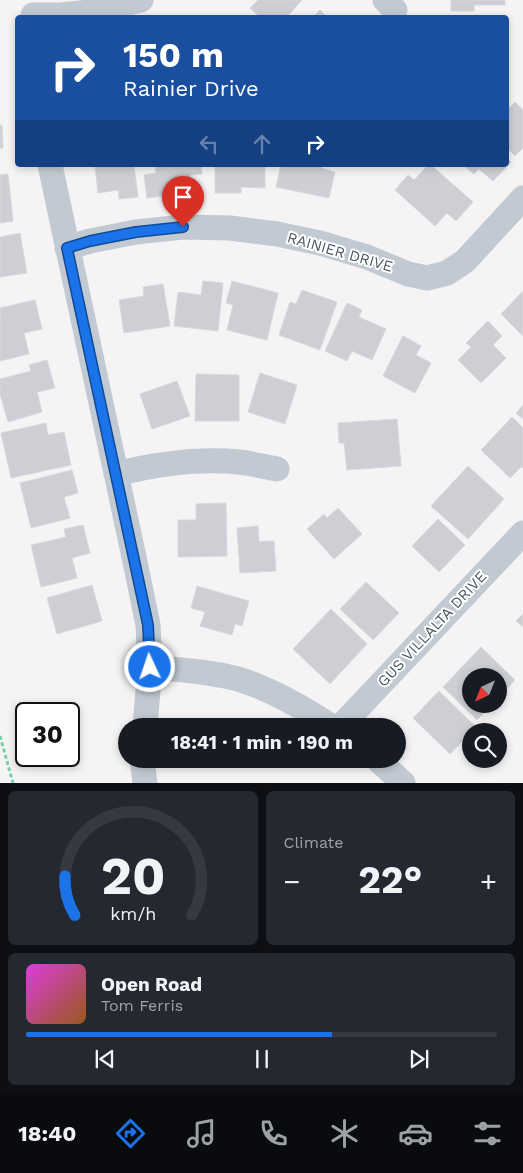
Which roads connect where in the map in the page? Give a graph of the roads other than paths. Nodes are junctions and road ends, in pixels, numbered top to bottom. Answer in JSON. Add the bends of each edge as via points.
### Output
{"nodes":[{"id":1,"x":141,"y":0,"type":"edge"},
{"id":2,"x":33,"y":11,"type":"edge"},
{"id":3,"x":50,"y":167,"type":"edge"},
{"id":4,"x":523,"y":198,"type":"edge"},
{"id":5,"x":67,"y":248,"type":"junction"},
{"id":6,"x":277,"y":469,"type":"dead end"},
{"id":7,"x":116,"y":474,"type":"junction"},
{"id":8,"x":523,"y":533,"type":"edge"},
{"id":9,"x":150,"y":667,"type":"junction"},
{"id":10,"x":147,"y":718,"type":"edge"},
{"id":11,"x":319,"y":718,"type":"edge"},
{"id":12,"x":349,"y":718,"type":"edge"},
{"id":13,"x":143,"y":768,"type":"edge"},
{"id":14,"x":387,"y":768,"type":"edge"},
{"id":15,"x":145,"y":783,"type":"edge"},
{"id":16,"x":403,"y":783,"type":"edge"}],
"edges":[{"from":1,"to":2,"type":"street","via":[[89,12]]},
{"from":3,"to":5,"type":"street"},
{"from":4,"to":5,"type":"street","name":"RAINIER DRIVE","via":[[464,261],[447,273],[427,278],[320,243],[238,229],[183,227],[136,232]]},
{"from":5,"to":7,"type":"street"},
{"from":6,"to":7,"type":"street","via":[[205,460]]},
{"from":7,"to":9,"type":"street","via":[[148,625]]},
{"from":8,"to":12,"type":"street","name":"GUS VILLALTA DRIVE"},
{"from":9,"to":10,"type":"street"},
{"from":9,"to":11,"type":"street","via":[[238,679],[271,692]]},
{"from":13,"to":15,"type":"street"},
{"from":14,"to":16,"type":"street"}]}
